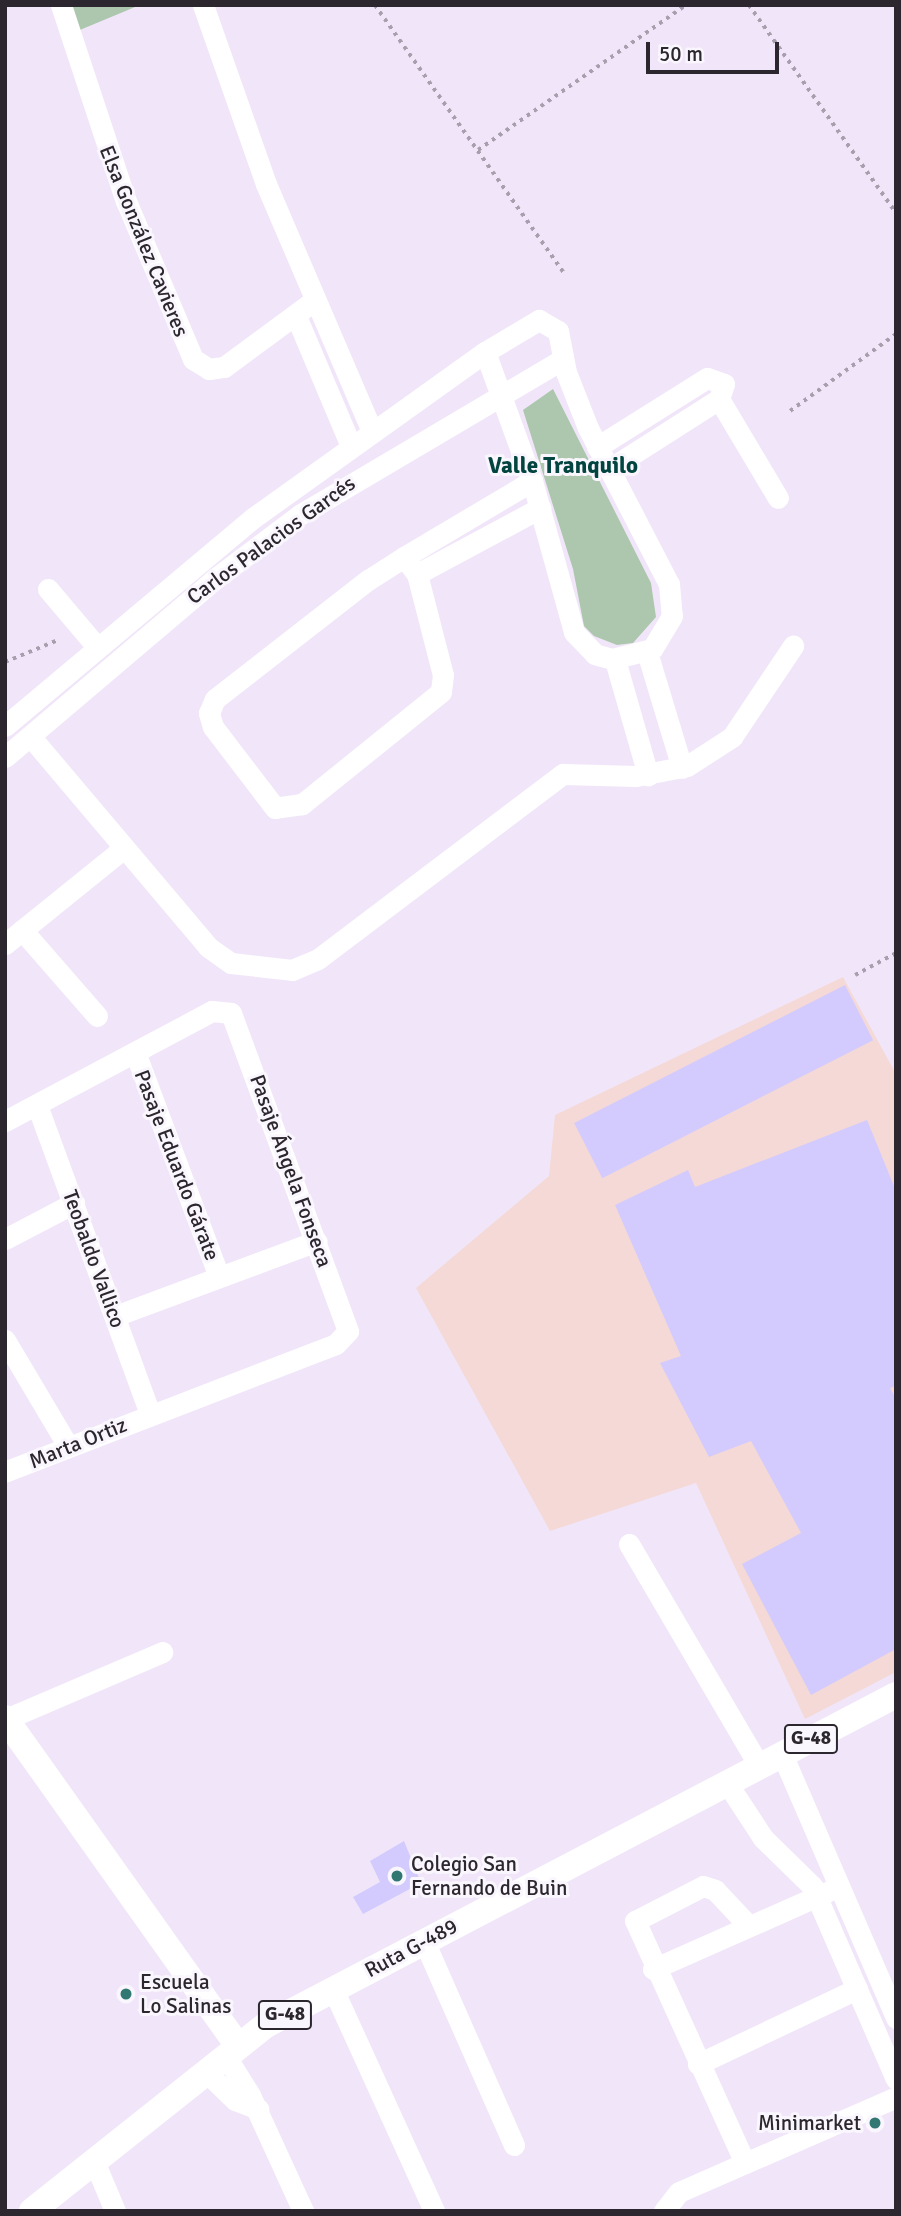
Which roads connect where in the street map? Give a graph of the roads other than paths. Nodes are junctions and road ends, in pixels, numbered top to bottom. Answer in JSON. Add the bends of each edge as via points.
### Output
{"nodes":[{"id":1,"x":61,"y":5,"type":"edge"},
{"id":2,"x":203,"y":5,"type":"edge"},
{"id":3,"x":315,"y":300,"type":"junction"},
{"id":4,"x":296,"y":316,"type":"junction"},
{"id":5,"x":485,"y":352,"type":"junction"},
{"id":6,"x":562,"y":359,"type":"junction"},
{"id":7,"x":503,"y":395,"type":"junction"},
{"id":8,"x":719,"y":399,"type":"junction"},
{"id":9,"x":372,"y":431,"type":"junction"},
{"id":10,"x":351,"y":446,"type":"junction"},
{"id":11,"x":597,"y":447,"type":"junction"},
{"id":12,"x":609,"y":469,"type":"junction"},
{"id":13,"x":532,"y":481,"type":"junction"},
{"id":14,"x":778,"y":498,"type":"dead end"},
{"id":15,"x":540,"y":508,"type":"junction"},
{"id":16,"x":404,"y":557,"type":"junction"},
{"id":17,"x":417,"y":574,"type":"junction"},
{"id":18,"x":48,"y":589,"type":"dead end"},
{"id":19,"x":793,"y":646,"type":"dead end"},
{"id":20,"x":97,"y":647,"type":"junction"},
{"id":21,"x":647,"y":652,"type":"junction"},
{"id":22,"x":615,"y":660,"type":"junction"},
{"id":23,"x":5,"y":726,"type":"edge"},
{"id":24,"x":30,"y":736,"type":"junction"},
{"id":25,"x":5,"y":757,"type":"edge"},
{"id":26,"x":682,"y":768,"type":"junction"},
{"id":27,"x":648,"y":775,"type":"junction"},
{"id":28,"x":124,"y":848,"type":"junction"},
{"id":29,"x":22,"y":930,"type":"junction"},
{"id":30,"x":5,"y":944,"type":"edge"},
{"id":31,"x":97,"y":1016,"type":"dead end"},
{"id":32,"x":135,"y":1052,"type":"junction"},
{"id":33,"x":37,"y":1105,"type":"junction"},
{"id":34,"x":5,"y":1121,"type":"edge"},
{"id":35,"x":74,"y":1203,"type":"junction"},
{"id":36,"x":5,"y":1239,"type":"edge"},
{"id":37,"x":317,"y":1241,"type":"junction"},
{"id":38,"x":219,"y":1278,"type":"junction"},
{"id":39,"x":115,"y":1316,"type":"junction"},
{"id":40,"x":346,"y":1335,"type":"joint"},
{"id":41,"x":5,"y":1339,"type":"edge"},
{"id":42,"x":150,"y":1413,"type":"junction"},
{"id":43,"x":68,"y":1446,"type":"junction"},
{"id":44,"x":5,"y":1472,"type":"edge"},
{"id":45,"x":629,"y":1544,"type":"dead end"},
{"id":46,"x":162,"y":1651,"type":"dead end"},
{"id":47,"x":896,"y":1695,"type":"edge"},
{"id":48,"x":5,"y":1719,"type":"edge"},
{"id":49,"x":770,"y":1760,"type":"junction"},
{"id":50,"x":727,"y":1783,"type":"junction"},
{"id":51,"x":839,"y":1886,"type":"junction"},
{"id":52,"x":816,"y":1897,"type":"junction"},
{"id":53,"x":748,"y":1926,"type":"junction"},
{"id":54,"x":424,"y":1941,"type":"junction"},
{"id":55,"x":653,"y":1969,"type":"junction"},
{"id":56,"x":333,"y":1989,"type":"junction"},
{"id":57,"x":857,"y":1989,"type":"junction"},
{"id":58,"x":896,"y":2018,"type":"edge"},
{"id":59,"x":222,"y":2057,"type":"junction"},
{"id":60,"x":698,"y":2064,"type":"junction"},
{"id":61,"x":896,"y":2079,"type":"edge"},
{"id":62,"x":896,"y":2097,"type":"edge"},
{"id":63,"x":514,"y":2146,"type":"dead end"},
{"id":64,"x":94,"y":2161,"type":"junction"},
{"id":65,"x":745,"y":2163,"type":"junction"},
{"id":66,"x":665,"y":2207,"type":"edge"},
{"id":67,"x":32,"y":2211,"type":"edge"},
{"id":68,"x":115,"y":2211,"type":"edge"},
{"id":69,"x":303,"y":2211,"type":"edge"},
{"id":70,"x":434,"y":2211,"type":"edge"}],
"edges":[{"from":1,"to":4,"type":"street","name":"Elsa González Cavieres","via":[[126,201],[193,359],[209,369],[223,367]]},
{"from":2,"to":3,"type":"street","via":[[253,149]]},
{"from":3,"to":4,"type":"street","name":"Elsa González Cavieres"},
{"from":3,"to":9,"type":"street"},
{"from":4,"to":10,"type":"street"},
{"from":5,"to":6,"type":"street","name":"Carlos Palacios Garcés","via":[[534,321],[550,323],[558,331]]},
{"from":5,"to":7,"type":"street"},
{"from":5,"to":9,"type":"street","name":"Carlos Palacios Garcés"},
{"from":6,"to":7,"type":"street","name":"Carlos Palacios Garcés"},
{"from":6,"to":11,"type":"street"},
{"from":7,"to":13,"type":"street"},
{"from":7,"to":24,"type":"street","name":"Carlos Palacios Garcés","via":[[301,514],[216,578]]},
{"from":8,"to":11,"type":"street","via":[[724,384],[707,378]]},
{"from":8,"to":12,"type":"street"},
{"from":8,"to":14,"type":"street"},
{"from":9,"to":10,"type":"street","name":"Carlos Palacios Garcés"},
{"from":10,"to":20,"type":"street","name":"Carlos Palacios Garcés"},
{"from":11,"to":12,"type":"street"},
{"from":12,"to":21,"type":"street","via":[[672,593],[669,627]]},
{"from":13,"to":15,"type":"street"},
{"from":13,"to":16,"type":"street"},
{"from":15,"to":17,"type":"street"},
{"from":15,"to":22,"type":"street","via":[[574,632],[595,654]]},
{"from":16,"to":17,"type":"street"},
{"from":16,"to":17,"type":"street","via":[[285,640],[211,705],[213,727],[272,806],[287,810],[302,804],[440,692],[443,675]]},
{"from":18,"to":20,"type":"street"},
{"from":19,"to":26,"type":"street","via":[[732,737]]},
{"from":20,"to":23,"type":"street","name":"Carlos Palacios Garcés"},
{"from":21,"to":22,"type":"street"},
{"from":21,"to":26,"type":"street"},
{"from":22,"to":27,"type":"street"},
{"from":24,"to":25,"type":"street","name":"Carlos Palacios Garcés"},
{"from":24,"to":28,"type":"street"},
{"from":26,"to":27,"type":"street"},
{"from":27,"to":28,"type":"street","via":[[563,774],[318,959],[292,970],[231,962],[208,947]]},
{"from":28,"to":29,"type":"street"},
{"from":29,"to":30,"type":"street"},
{"from":29,"to":31,"type":"street"},
{"from":32,"to":33,"type":"street"},
{"from":32,"to":37,"type":"street","name":"Pasaje Ángela Fonseca","via":[[212,1011],[227,1011],[236,1022]]},
{"from":32,"to":38,"type":"street","name":"Pasaje Eduardo Gárate"},
{"from":33,"to":34,"type":"street"},
{"from":33,"to":35,"type":"street","name":"Teobaldo Vallico"},
{"from":35,"to":36,"type":"street"},
{"from":35,"to":39,"type":"street","name":"Teobaldo Vallico"},
{"from":37,"to":38,"type":"street"},
{"from":37,"to":40,"type":"street","name":"Pasaje Ángela Fonseca"},
{"from":38,"to":39,"type":"street"},
{"from":39,"to":42,"type":"street","name":"Teobaldo Vallico"},
{"from":40,"to":42,"type":"street","name":"Marta Ortiz","via":[[336,1344]]},
{"from":41,"to":43,"type":"street"},
{"from":42,"to":43,"type":"street","name":"Marta Ortiz"},
{"from":43,"to":44,"type":"street","name":"Marta Ortiz"},
{"from":45,"to":49,"type":"street"},
{"from":46,"to":48,"type":"street"},
{"from":47,"to":49,"type":"main road","name":"Ruta G-489","number":"G-48"},
{"from":48,"to":59,"type":"main road"},
{"from":49,"to":50,"type":"main road","name":"Ruta G-489","number":"G-48"},
{"from":49,"to":51,"type":"street"},
{"from":50,"to":52,"type":"street","via":[[764,1839],[806,1878]]},
{"from":50,"to":54,"type":"main road","name":"Ruta G-489","number":"G-48"},
{"from":51,"to":52,"type":"street"},
{"from":51,"to":58,"type":"street"},
{"from":52,"to":53,"type":"street"},
{"from":52,"to":57,"type":"street"},
{"from":53,"to":55,"type":"street"},
{"from":53,"to":55,"type":"street","via":[[715,1890],[703,1886],[642,1913],[635,1931]]},
{"from":54,"to":56,"type":"main road","name":"Ruta G-489","number":"G-48"},
{"from":54,"to":63,"type":"street"},
{"from":55,"to":60,"type":"street"},
{"from":56,"to":59,"type":"main road","name":"Ruta G-489","number":"G-48"},
{"from":56,"to":70,"type":"street"},
{"from":57,"to":60,"type":"street"},
{"from":57,"to":61,"type":"street"},
{"from":59,"to":64,"type":"main road","name":"Ruta G-489","number":"G-48"},
{"from":59,"to":69,"type":"street","via":[[228,2095],[258,2109]]},
{"from":60,"to":65,"type":"street"},
{"from":62,"to":65,"type":"street"},
{"from":64,"to":67,"type":"main road","name":"Ruta G-489","number":"G-48"},
{"from":64,"to":68,"type":"street"},
{"from":65,"to":66,"type":"street","via":[[679,2192]]}]}
